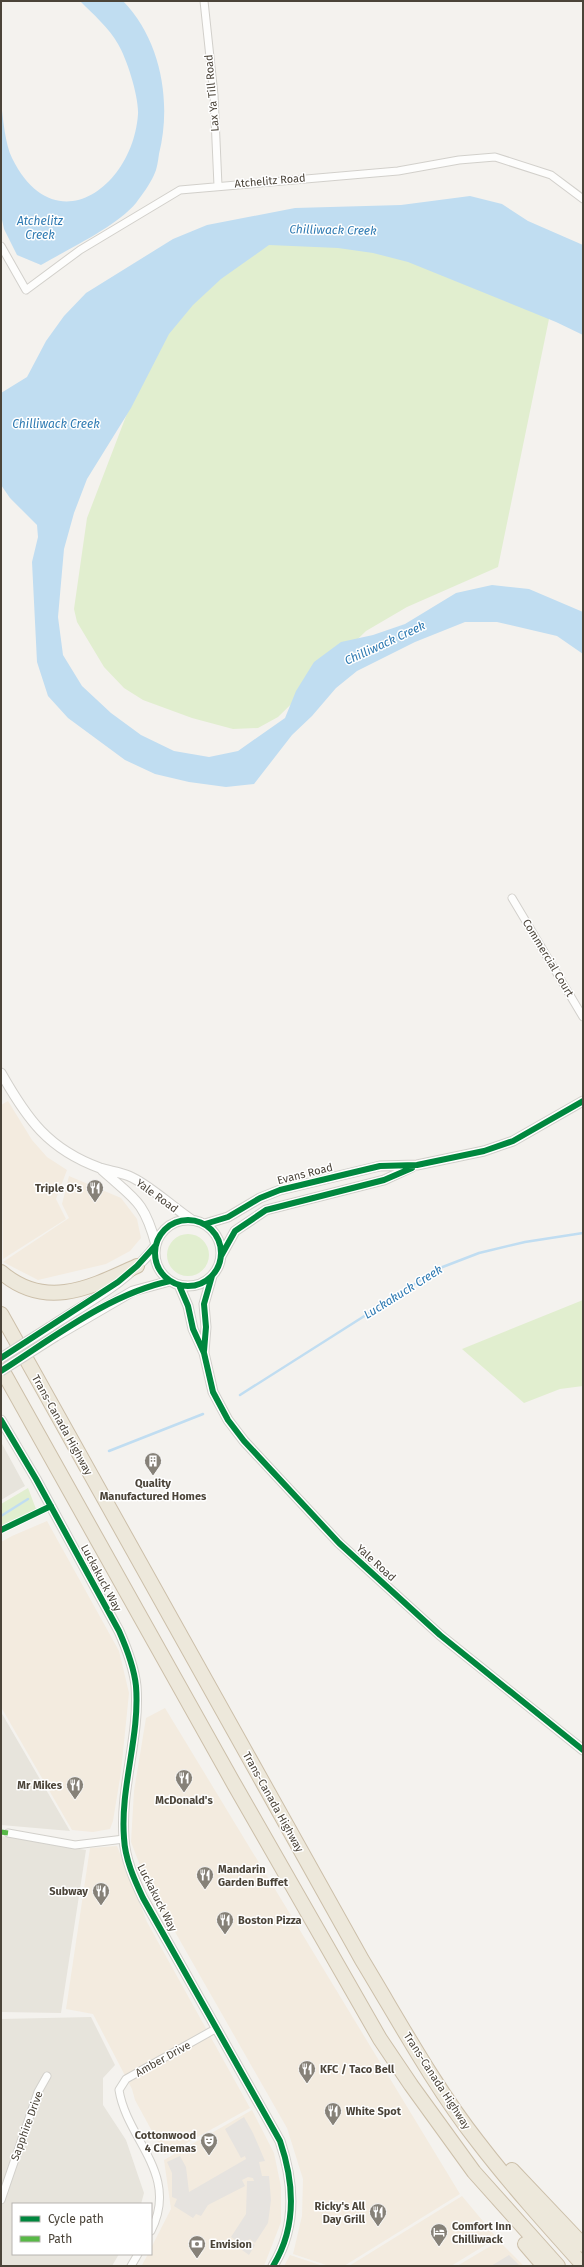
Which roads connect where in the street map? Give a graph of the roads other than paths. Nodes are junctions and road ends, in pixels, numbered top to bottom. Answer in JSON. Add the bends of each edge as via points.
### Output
{"nodes":[{"id":1,"x":204,"y":1,"type":"edge"},
{"id":2,"x":218,"y":186,"type":"junction"},
{"id":3,"x":583,"y":199,"type":"edge"},
{"id":4,"x":1,"y":246,"type":"edge"},
{"id":5,"x":512,"y":898,"type":"dead end"},
{"id":6,"x":583,"y":1017,"type":"edge"},
{"id":7,"x":1,"y":1073,"type":"edge"},
{"id":8,"x":583,"y":1101,"type":"edge"},
{"id":9,"x":417,"y":1165,"type":"junction"},
{"id":10,"x":99,"y":1167,"type":"junction"},
{"id":11,"x":192,"y":1220,"type":"junction"},
{"id":12,"x":205,"y":1224,"type":"junction"},
{"id":13,"x":156,"y":1245,"type":"junction"},
{"id":14,"x":221,"y":1256,"type":"junction"},
{"id":15,"x":137,"y":1266,"type":"junction"},
{"id":16,"x":1,"y":1272,"type":"edge"},
{"id":17,"x":212,"y":1276,"type":"junction"},
{"id":18,"x":170,"y":1281,"type":"junction"},
{"id":19,"x":179,"y":1285,"type":"junction"},
{"id":20,"x":1,"y":1314,"type":"edge"},
{"id":21,"x":204,"y":1353,"type":"junction"},
{"id":22,"x":1,"y":1358,"type":"edge"},
{"id":23,"x":1,"y":1369,"type":"edge"},
{"id":24,"x":1,"y":1420,"type":"edge"},
{"id":25,"x":583,"y":1750,"type":"edge"},
{"id":26,"x":8,"y":1833,"type":"dead end"},
{"id":27,"x":124,"y":1839,"type":"junction"},
{"id":28,"x":217,"y":2028,"type":"junction"},
{"id":29,"x":47,"y":2076,"type":"dead end"},
{"id":30,"x":411,"y":2085,"type":"junction"},
{"id":31,"x":452,"y":2105,"type":"junction"},
{"id":32,"x":1,"y":2200,"type":"edge"},
{"id":33,"x":152,"y":2228,"type":"edge"},
{"id":34,"x":583,"y":2245,"type":"edge"},
{"id":35,"x":137,"y":2255,"type":"edge"},
{"id":36,"x":583,"y":2264,"type":"edge"},
{"id":37,"x":131,"y":2266,"type":"edge"},
{"id":38,"x":273,"y":2266,"type":"edge"},
{"id":39,"x":544,"y":2266,"type":"edge"},
{"id":40,"x":558,"y":2266,"type":"edge"}],
"edges":[{"from":1,"to":2,"type":"street","name":"Lax Ya Till Road","via":[[214,95]]},
{"from":2,"to":3,"type":"street","name":"Atchelitz Road","via":[[398,171],[459,160],[495,157],[551,175]]},
{"from":2,"to":4,"type":"street","name":"Atchelitz Road","via":[[180,190],[165,198],[80,250],[26,290]]},
{"from":5,"to":6,"type":"street","name":"Commercial Court"},
{"from":7,"to":10,"type":"street","name":"Yale Road","via":[[17,1102],[38,1130],[58,1147]]},
{"from":8,"to":9,"type":"street","name":"Evans Road","via":[[513,1141],[484,1151]]},
{"from":9,"to":12,"type":"street","name":"Evans Road","via":[[380,1166],[280,1190],[260,1198],[228,1217]]},
{"from":9,"to":14,"type":"street","name":"Evans Road","via":[[384,1180],[266,1210],[235,1231]]},
{"from":10,"to":11,"type":"street","name":"Yale Road","via":[[129,1176]]},
{"from":10,"to":13,"type":"street","name":"Yale Road","via":[[141,1205],[149,1220]]},
{"from":11,"to":12,"type":"street"},
{"from":11,"to":13,"type":"street","via":[[173,1223],[162,1232]]},
{"from":12,"to":14,"type":"street","via":[[218,1238]]},
{"from":13,"to":15,"type":"street"},
{"from":13,"to":18,"type":"street","via":[[155,1258],[158,1267]]},
{"from":14,"to":17,"type":"street"},
{"from":15,"to":16,"type":"highway","via":[[85,1288],[56,1293],[30,1290]]},
{"from":15,"to":22,"type":"street","bridge":true,"via":[[118,1282]]},
{"from":17,"to":19,"type":"street","via":[[197,1285]]},
{"from":17,"to":21,"type":"street","name":"Yale Road","via":[[204,1304]]},
{"from":18,"to":19,"type":"street"},
{"from":18,"to":23,"type":"street","bridge":true,"via":[[133,1291]]},
{"from":19,"to":21,"type":"street","name":"Yale Road"},
{"from":20,"to":31,"type":"highway","name":"Trans-Canada Highway","via":[[362,1960]]},
{"from":21,"to":25,"type":"street","name":"Yale Road","via":[[213,1392],[228,1420],[244,1441],[339,1543],[440,1635]]},
{"from":23,"to":30,"type":"highway","name":"Trans-Canada Highway","via":[[345,1980]]},
{"from":24,"to":27,"type":"street","name":"Luckakuck Way","via":[[116,1625],[130,1658],[136,1685],[136,1714],[123,1807]]},
{"from":26,"to":27,"type":"street","via":[[74,1845]]},
{"from":27,"to":28,"type":"street","name":"Luckakuck Way","via":[[128,1865],[143,1898]]},
{"from":28,"to":33,"type":"street","name":"Amber Drive","via":[[126,2079],[119,2090],[121,2103],[149,2156],[158,2183],[158,2210]]},
{"from":28,"to":38,"type":"street","name":"Luckakuck Way","via":[[272,2127],[288,2165],[292,2188],[289,2223],[285,2241]]},
{"from":29,"to":32,"type":"street","name":"Sapphire Drive","via":[[38,2092]]},
{"from":30,"to":39,"type":"highway","via":[[475,2184]]},
{"from":30,"to":40,"type":"highway","name":"Trans-Canada Highway","via":[[474,2172]]},
{"from":31,"to":34,"type":"highway"},
{"from":31,"to":36,"type":"highway","name":"Trans-Canada Highway","via":[[533,2209]]},
{"from":35,"to":37,"type":"street"}]}
